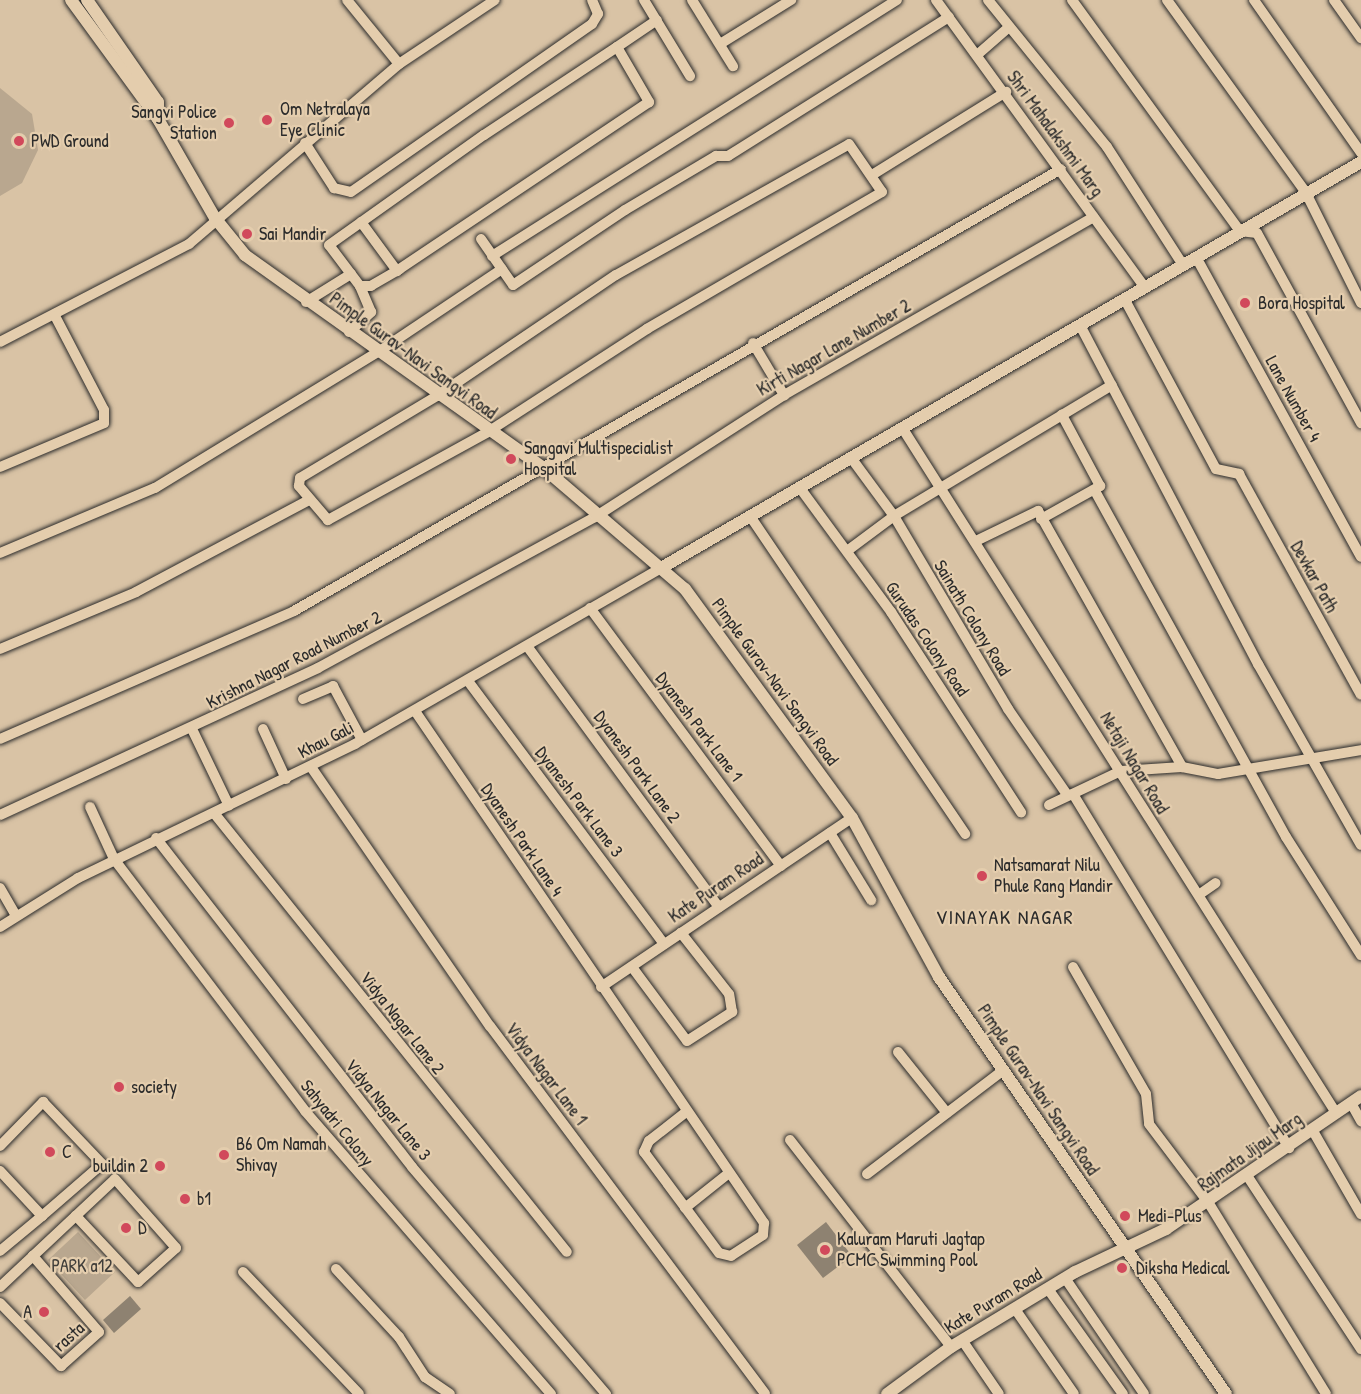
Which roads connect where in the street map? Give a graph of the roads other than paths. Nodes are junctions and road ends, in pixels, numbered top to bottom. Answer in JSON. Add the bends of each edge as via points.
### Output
{"nodes":[{"id":1,"x":71,"y":0,"type":"edge"},
{"id":2,"x":87,"y":0,"type":"edge"},
{"id":3,"x":347,"y":0,"type":"edge"},
{"id":4,"x":495,"y":0,"type":"edge"},
{"id":5,"x":592,"y":0,"type":"edge"},
{"id":6,"x":644,"y":0,"type":"edge"},
{"id":7,"x":692,"y":0,"type":"edge"},
{"id":8,"x":791,"y":0,"type":"edge"},
{"id":9,"x":897,"y":0,"type":"edge"},
{"id":10,"x":936,"y":0,"type":"edge"},
{"id":11,"x":988,"y":0,"type":"edge"},
{"id":12,"x":1072,"y":0,"type":"edge"},
{"id":13,"x":1167,"y":0,"type":"edge"},
{"id":14,"x":1254,"y":0,"type":"edge"},
{"id":15,"x":1335,"y":0,"type":"edge"},
{"id":16,"x":949,"y":16,"type":"junction"},
{"id":17,"x":657,"y":20,"type":"junction"},
{"id":18,"x":1008,"y":28,"type":"junction"},
{"id":19,"x":1361,"y":38,"type":"edge"},
{"id":20,"x":720,"y":44,"type":"junction"},
{"id":21,"x":617,"y":46,"type":"junction"},
{"id":22,"x":977,"y":55,"type":"junction"},
{"id":23,"x":399,"y":64,"type":"junction"},
{"id":24,"x":733,"y":66,"type":"dead end"},
{"id":25,"x":690,"y":76,"type":"dead end"},
{"id":26,"x":1006,"y":92,"type":"junction"},
{"id":27,"x":158,"y":119,"type":"junction"},
{"id":28,"x":305,"y":143,"type":"junction"},
{"id":29,"x":1361,"y":153,"type":"edge"},
{"id":30,"x":1361,"y":162,"type":"edge"},
{"id":31,"x":1060,"y":169,"type":"junction"},
{"id":32,"x":872,"y":175,"type":"junction"},
{"id":33,"x":1306,"y":193,"type":"junction"},
{"id":34,"x":1094,"y":217,"type":"junction"},
{"id":35,"x":215,"y":218,"type":"junction"},
{"id":36,"x":361,"y":222,"type":"junction"},
{"id":37,"x":1240,"y":231,"type":"junction"},
{"id":38,"x":481,"y":239,"type":"dead end"},
{"id":39,"x":492,"y":256,"type":"junction"},
{"id":40,"x":1196,"y":257,"type":"junction"},
{"id":41,"x":1183,"y":265,"type":"junction"},
{"id":42,"x":502,"y":269,"type":"junction"},
{"id":43,"x":397,"y":271,"type":"junction"},
{"id":44,"x":351,"y":274,"type":"junction"},
{"id":45,"x":360,"y":286,"type":"junction"},
{"id":46,"x":1145,"y":288,"type":"junction"},
{"id":47,"x":1125,"y":300,"type":"junction"},
{"id":48,"x":306,"y":302,"type":"junction"},
{"id":49,"x":1361,"y":303,"type":"edge"},
{"id":50,"x":55,"y":316,"type":"junction"},
{"id":51,"x":1081,"y":327,"type":"junction"},
{"id":52,"x":349,"y":332,"type":"junction"},
{"id":53,"x":0,"y":342,"type":"edge"},
{"id":54,"x":753,"y":343,"type":"junction"},
{"id":55,"x":378,"y":352,"type":"junction"},
{"id":56,"x":1112,"y":385,"type":"junction"},
{"id":57,"x":784,"y":395,"type":"junction"},
{"id":58,"x":437,"y":396,"type":"junction"},
{"id":59,"x":1062,"y":415,"type":"junction"},
{"id":60,"x":1361,"y":423,"type":"edge"},
{"id":61,"x":903,"y":429,"type":"junction"},
{"id":62,"x":488,"y":432,"type":"junction"},
{"id":63,"x":852,"y":459,"type":"junction"},
{"id":64,"x":0,"y":467,"type":"edge"},
{"id":65,"x":546,"y":470,"type":"junction"},
{"id":66,"x":800,"y":488,"type":"junction"},
{"id":67,"x":940,"y":490,"type":"junction"},
{"id":68,"x":1095,"y":491,"type":"junction"},
{"id":69,"x":309,"y":500,"type":"junction"},
{"id":70,"x":750,"y":516,"type":"junction"},
{"id":71,"x":894,"y":516,"type":"junction"},
{"id":72,"x":595,"y":517,"type":"junction"},
{"id":73,"x":1041,"y":519,"type":"junction"},
{"id":74,"x":978,"y":540,"type":"junction"},
{"id":75,"x":847,"y":551,"type":"junction"},
{"id":76,"x":0,"y":553,"type":"edge"},
{"id":77,"x":1361,"y":557,"type":"edge"},
{"id":78,"x":661,"y":568,"type":"junction"},
{"id":79,"x":590,"y":608,"type":"junction"},
{"id":80,"x":527,"y":646,"type":"junction"},
{"id":81,"x":0,"y":649,"type":"edge"},
{"id":82,"x":468,"y":681,"type":"junction"},
{"id":83,"x":1361,"y":695,"type":"edge"},
{"id":84,"x":303,"y":699,"type":"dead end"},
{"id":85,"x":415,"y":711,"type":"junction"},
{"id":86,"x":192,"y":729,"type":"junction"},
{"id":87,"x":263,"y":729,"type":"dead end"},
{"id":88,"x":0,"y":739,"type":"edge"},
{"id":89,"x":362,"y":740,"type":"junction"},
{"id":90,"x":1361,"y":750,"type":"edge"},
{"id":91,"x":1312,"y":759,"type":"junction"},
{"id":92,"x":311,"y":767,"type":"junction"},
{"id":93,"x":1182,"y":767,"type":"junction"},
{"id":94,"x":1248,"y":770,"type":"junction"},
{"id":95,"x":1121,"y":771,"type":"junction"},
{"id":96,"x":286,"y":779,"type":"junction"},
{"id":97,"x":1069,"y":793,"type":"junction"},
{"id":98,"x":1049,"y":805,"type":"dead end"},
{"id":99,"x":229,"y":806,"type":"junction"},
{"id":100,"x":90,"y":807,"type":"dead end"},
{"id":101,"x":1020,"y":812,"type":"dead end"},
{"id":102,"x":214,"y":813,"type":"junction"},
{"id":103,"x":0,"y":815,"type":"edge"},
{"id":104,"x":852,"y":819,"type":"junction"},
{"id":105,"x":830,"y":833,"type":"junction"},
{"id":106,"x":965,"y":834,"type":"dead end"},
{"id":107,"x":156,"y":838,"type":"junction"},
{"id":108,"x":1361,"y":845,"type":"edge"},
{"id":109,"x":114,"y":859,"type":"junction"},
{"id":110,"x":781,"y":866,"type":"junction"},
{"id":111,"x":1216,"y":883,"type":"dead end"},
{"id":112,"x":0,"y":888,"type":"edge"},
{"id":113,"x":1200,"y":894,"type":"junction"},
{"id":114,"x":871,"y":900,"type":"dead end"},
{"id":115,"x":719,"y":907,"type":"junction"},
{"id":116,"x":16,"y":916,"type":"junction"},
{"id":117,"x":0,"y":927,"type":"edge"},
{"id":118,"x":681,"y":933,"type":"junction"},
{"id":119,"x":664,"y":944,"type":"junction"},
{"id":120,"x":1361,"y":955,"type":"edge"},
{"id":121,"x":632,"y":967,"type":"junction"},
{"id":122,"x":1073,"y":967,"type":"dead end"},
{"id":123,"x":601,"y":987,"type":"junction"},
{"id":124,"x":898,"y":1052,"type":"dead end"},
{"id":125,"x":1002,"y":1071,"type":"junction"},
{"id":126,"x":1356,"y":1100,"type":"edge"},
{"id":127,"x":686,"y":1112,"type":"junction"},
{"id":128,"x":947,"y":1113,"type":"junction"},
{"id":129,"x":1336,"y":1113,"type":"junction"},
{"id":130,"x":1361,"y":1121,"type":"edge"},
{"id":131,"x":1312,"y":1131,"type":"junction"},
{"id":132,"x":790,"y":1140,"type":"dead end"},
{"id":133,"x":0,"y":1146,"type":"edge"},
{"id":134,"x":1289,"y":1149,"type":"junction"},
{"id":135,"x":0,"y":1171,"type":"edge"},
{"id":136,"x":729,"y":1173,"type":"junction"},
{"id":137,"x":867,"y":1174,"type":"dead end"},
{"id":138,"x":1248,"y":1177,"type":"junction"},
{"id":139,"x":1208,"y":1202,"type":"junction"},
{"id":140,"x":685,"y":1208,"type":"junction"},
{"id":141,"x":1361,"y":1214,"type":"edge"},
{"id":142,"x":42,"y":1216,"type":"junction"},
{"id":143,"x":76,"y":1216,"type":"junction"},
{"id":144,"x":1124,"y":1248,"type":"junction"},
{"id":145,"x":0,"y":1251,"type":"edge"},
{"id":146,"x":567,"y":1252,"type":"dead end"},
{"id":147,"x":33,"y":1256,"type":"junction"},
{"id":148,"x":336,"y":1269,"type":"dead end"},
{"id":149,"x":243,"y":1272,"type":"dead end"},
{"id":150,"x":1065,"y":1278,"type":"junction"},
{"id":151,"x":0,"y":1287,"type":"edge"},
{"id":152,"x":1048,"y":1289,"type":"junction"},
{"id":153,"x":0,"y":1303,"type":"edge"},
{"id":154,"x":1015,"y":1309,"type":"junction"},
{"id":155,"x":963,"y":1340,"type":"junction"},
{"id":156,"x":951,"y":1347,"type":"junction"},
{"id":157,"x":1361,"y":1349,"type":"edge"},
{"id":158,"x":359,"y":1394,"type":"edge"},
{"id":159,"x":450,"y":1394,"type":"edge"},
{"id":160,"x":551,"y":1394,"type":"edge"},
{"id":161,"x":606,"y":1394,"type":"edge"},
{"id":162,"x":765,"y":1394,"type":"edge"},
{"id":163,"x":887,"y":1394,"type":"edge"},
{"id":164,"x":999,"y":1394,"type":"edge"},
{"id":165,"x":1074,"y":1394,"type":"edge"},
{"id":166,"x":1124,"y":1394,"type":"edge"},
{"id":167,"x":1144,"y":1394,"type":"edge"},
{"id":168,"x":1227,"y":1394,"type":"edge"},
{"id":169,"x":1326,"y":1394,"type":"edge"}],
"edges":[{"from":1,"to":27,"type":"street","name":"Pimple Gurav-Navi Sangvi Road","via":[[147,111]]},
{"from":2,"to":27,"type":"street","name":"Pimple Gurav-Navi Sangvi Road","via":[[158,102]]},
{"from":3,"to":23,"type":"street"},
{"from":4,"to":23,"type":"street"},
{"from":5,"to":28,"type":"street","via":[[598,14],[592,24],[351,192],[334,188]]},
{"from":6,"to":17,"type":"street"},
{"from":7,"to":20,"type":"street"},
{"from":8,"to":20,"type":"street"},
{"from":9,"to":39,"type":"street"},
{"from":10,"to":16,"type":"street","name":"Shri Mahalakshmi Marg"},
{"from":11,"to":18,"type":"street"},
{"from":12,"to":37,"type":"street"},
{"from":13,"to":33,"type":"street"},
{"from":14,"to":29,"type":"street"},
{"from":15,"to":19,"type":"street"},
{"from":16,"to":22,"type":"street","name":"Shri Mahalakshmi Marg"},
{"from":16,"to":42,"type":"street","via":[[728,156],[716,156],[625,210],[513,285]]},
{"from":17,"to":21,"type":"street"},
{"from":17,"to":25,"type":"street"},
{"from":18,"to":22,"type":"street"},
{"from":18,"to":41,"type":"street","via":[[1107,147]]},
{"from":20,"to":24,"type":"street"},
{"from":21,"to":36,"type":"street"},
{"from":21,"to":43,"type":"street","via":[[649,102]]},
{"from":22,"to":26,"type":"street","name":"Shri Mahalakshmi Marg"},
{"from":23,"to":28,"type":"street"},
{"from":26,"to":31,"type":"street","name":"Shri Mahalakshmi Marg"},
{"from":26,"to":32,"type":"street"},
{"from":27,"to":35,"type":"street","name":"Pimple Gurav-Navi Sangvi Road"},
{"from":28,"to":35,"type":"street"},
{"from":30,"to":33,"type":"street"},
{"from":31,"to":34,"type":"street","name":"Shri Mahalakshmi Marg"},
{"from":31,"to":54,"type":"street"},
{"from":32,"to":58,"type":"street","via":[[854,147],[843,145],[616,275]]},
{"from":32,"to":62,"type":"street","via":[[882,192],[647,329]]},
{"from":33,"to":37,"type":"street"},
{"from":33,"to":49,"type":"street"},
{"from":34,"to":46,"type":"street","name":"Shri Mahalakshmi Marg"},
{"from":34,"to":57,"type":"street","name":"Kirti Nagar Lane Number 2"},
{"from":35,"to":48,"type":"street","name":"Pimple Gurav-Navi Sangvi Road","via":[[245,255]]},
{"from":35,"to":50,"type":"street","via":[[155,265]]},
{"from":36,"to":43,"type":"street"},
{"from":36,"to":44,"type":"street","via":[[329,244]]},
{"from":37,"to":40,"type":"street"},
{"from":37,"to":60,"type":"street","via":[[1257,233]]},
{"from":38,"to":39,"type":"street"},
{"from":39,"to":42,"type":"street"},
{"from":40,"to":41,"type":"street"},
{"from":40,"to":77,"type":"street","name":"Lane Number 4"},
{"from":41,"to":46,"type":"street"},
{"from":42,"to":55,"type":"street"},
{"from":43,"to":45,"type":"street","via":[[371,286]]},
{"from":44,"to":45,"type":"street"},
{"from":44,"to":48,"type":"street"},
{"from":45,"to":52,"type":"street","via":[[372,312]]},
{"from":46,"to":47,"type":"street"},
{"from":47,"to":51,"type":"street"},
{"from":47,"to":83,"type":"street","name":"Devkar Path","via":[[1216,469],[1239,474]]},
{"from":48,"to":52,"type":"street","name":"Pimple Gurav-Navi Sangvi Road"},
{"from":50,"to":53,"type":"street"},
{"from":50,"to":64,"type":"street","via":[[104,410],[104,423]]},
{"from":51,"to":56,"type":"street"},
{"from":51,"to":61,"type":"street"},
{"from":52,"to":55,"type":"street","name":"Pimple Gurav-Navi Sangvi Road"},
{"from":54,"to":57,"type":"street"},
{"from":54,"to":65,"type":"street"},
{"from":55,"to":58,"type":"street","name":"Pimple Gurav-Navi Sangvi Road"},
{"from":55,"to":76,"type":"street","via":[[155,488]]},
{"from":56,"to":59,"type":"street"},
{"from":56,"to":91,"type":"street"},
{"from":57,"to":72,"type":"street","name":"Kirti Nagar Lane Number 2"},
{"from":58,"to":62,"type":"street","name":"Pimple Gurav-Navi Sangvi Road"},
{"from":58,"to":69,"type":"street","via":[[300,478]]},
{"from":59,"to":67,"type":"street"},
{"from":59,"to":68,"type":"street","via":[[1100,486]]},
{"from":61,"to":63,"type":"street"},
{"from":61,"to":67,"type":"street","name":"Netaji Nagar Road"},
{"from":62,"to":65,"type":"street","name":"Pimple Gurav-Navi Sangvi Road"},
{"from":62,"to":69,"type":"street","via":[[328,520]]},
{"from":63,"to":66,"type":"street"},
{"from":63,"to":71,"type":"street","name":"Sainath Colony Road"},
{"from":65,"to":72,"type":"street","name":"Pimple Gurav-Navi Sangvi Road"},
{"from":65,"to":88,"type":"street","via":[[294,611]]},
{"from":66,"to":70,"type":"street"},
{"from":66,"to":75,"type":"street","name":"Gurudas Colony Road"},
{"from":67,"to":71,"type":"street"},
{"from":67,"to":74,"type":"street","name":"Netaji Nagar Road"},
{"from":68,"to":73,"type":"street"},
{"from":68,"to":94,"type":"street"},
{"from":69,"to":81,"type":"street","via":[[136,592]]},
{"from":70,"to":78,"type":"street"},
{"from":70,"to":106,"type":"street"},
{"from":71,"to":75,"type":"street"},
{"from":71,"to":97,"type":"street","name":"Sainath Colony Road","via":[[1008,709]]},
{"from":72,"to":78,"type":"street","name":"Pimple Gurav-Navi Sangvi Road"},
{"from":72,"to":86,"type":"street","name":"Krishna Nagar Road Number 2","via":[[318,668]]},
{"from":73,"to":74,"type":"street","via":[[1033,509]]},
{"from":73,"to":93,"type":"street"},
{"from":74,"to":95,"type":"street","name":"Netaji Nagar Road"},
{"from":75,"to":101,"type":"street","name":"Gurudas Colony Road"},
{"from":78,"to":79,"type":"street","name":"Khau Gali"},
{"from":78,"to":104,"type":"street","name":"Pimple Gurav-Navi Sangvi Road","via":[[720,633]]},
{"from":79,"to":80,"type":"street","name":"Khau Gali"},
{"from":79,"to":110,"type":"street","name":"Dyanesh Park Lane 1"},
{"from":80,"to":82,"type":"street","name":"Khau Gali"},
{"from":80,"to":115,"type":"street","name":"Dyanesh Park Lane 2"},
{"from":82,"to":85,"type":"street","name":"Khau Gali"},
{"from":82,"to":119,"type":"street","name":"Dyanesh Park Lane 3"},
{"from":84,"to":89,"type":"street","via":[[333,686]]},
{"from":85,"to":89,"type":"street","name":"Khau Gali"},
{"from":85,"to":123,"type":"street","name":"Dyanesh Park Lane 4"},
{"from":86,"to":99,"type":"street"},
{"from":86,"to":103,"type":"street","name":"Krishna Nagar Road Number 2"},
{"from":87,"to":96,"type":"street"},
{"from":89,"to":92,"type":"street","name":"Khau Gali"},
{"from":90,"to":91,"type":"street"},
{"from":91,"to":94,"type":"street"},
{"from":91,"to":108,"type":"street"},
{"from":92,"to":96,"type":"street","name":"Khau Gali"},
{"from":92,"to":162,"type":"street","name":"Vidya Nagar Lane 1","via":[[490,1026]]},
{"from":93,"to":94,"type":"street","via":[[1218,774]]},
{"from":93,"to":95,"type":"street"},
{"from":94,"to":120,"type":"street"},
{"from":95,"to":97,"type":"street"},
{"from":95,"to":113,"type":"street","name":"Netaji Nagar Road"},
{"from":96,"to":99,"type":"street","name":"Khau Gali"},
{"from":97,"to":98,"type":"street"},
{"from":97,"to":134,"type":"street","name":"Sainath Colony Road"},
{"from":99,"to":102,"type":"street","name":"Khau Gali"},
{"from":100,"to":109,"type":"street","name":"Sahyadri Colony"},
{"from":102,"to":107,"type":"street","name":"Khau Gali"},
{"from":102,"to":146,"type":"street","name":"Vidya Nagar Lane 2"},
{"from":104,"to":105,"type":"street","name":"Kate Puram Road"},
{"from":104,"to":125,"type":"street","name":"Pimple Gurav-Navi Sangvi Road","via":[[939,977]]},
{"from":105,"to":110,"type":"street","name":"Kate Puram Road"},
{"from":105,"to":114,"type":"street"},
{"from":107,"to":109,"type":"street","name":"Khau Gali"},
{"from":107,"to":161,"type":"street","name":"Vidya Nagar Lane 3","via":[[412,1167]]},
{"from":109,"to":116,"type":"street","name":"Khau Gali"},
{"from":109,"to":160,"type":"street","name":"Sahyadri Colony","via":[[305,1111]]},
{"from":110,"to":115,"type":"street","name":"Kate Puram Road"},
{"from":111,"to":113,"type":"street"},
{"from":112,"to":116,"type":"street"},
{"from":113,"to":129,"type":"street","name":"Netaji Nagar Road"},
{"from":115,"to":118,"type":"street","name":"Kate Puram Road"},
{"from":116,"to":117,"type":"street","name":"Khau Gali"},
{"from":118,"to":119,"type":"street","name":"Kate Puram Road"},
{"from":118,"to":121,"type":"street","via":[[732,1000],[732,1012],[687,1041]]},
{"from":119,"to":121,"type":"street","name":"Kate Puram Road"},
{"from":121,"to":123,"type":"street","name":"Kate Puram Road"},
{"from":122,"to":139,"type":"street","via":[[1146,1094],[1149,1124]]},
{"from":123,"to":127,"type":"street","name":"Dyanesh Park Lane 4"},
{"from":124,"to":128,"type":"street"},
{"from":125,"to":128,"type":"street"},
{"from":125,"to":144,"type":"street","name":"Pimple Gurav-Navi Sangvi Road"},
{"from":126,"to":129,"type":"street","name":"Rajmata Jijau Marg"},
{"from":126,"to":130,"type":"street"},
{"from":127,"to":136,"type":"street","name":"Dyanesh Park Lane 4"},
{"from":127,"to":140,"type":"street","via":[[649,1141],[644,1152]]},
{"from":128,"to":137,"type":"street"},
{"from":129,"to":131,"type":"street","name":"Rajmata Jijau Marg"},
{"from":131,"to":134,"type":"street","name":"Rajmata Jijau Marg"},
{"from":131,"to":141,"type":"street"},
{"from":132,"to":156,"type":"street"},
{"from":133,"to":142,"type":"street","via":[[43,1102],[101,1162]]},
{"from":134,"to":138,"type":"street","name":"Rajmata Jijau Marg"},
{"from":135,"to":142,"type":"street"},
{"from":136,"to":140,"type":"street"},
{"from":136,"to":140,"type":"street","name":"Dyanesh Park Lane 4","via":[[764,1223],[757,1240],[724,1256]]},
{"from":138,"to":139,"type":"street","name":"Rajmata Jijau Marg"},
{"from":138,"to":157,"type":"street"},
{"from":139,"to":144,"type":"street","name":"Rajmata Jijau Marg"},
{"from":139,"to":169,"type":"street"},
{"from":142,"to":145,"type":"street"},
{"from":143,"to":143,"type":"street","via":[[116,1179],[176,1248],[138,1282]]},
{"from":143,"to":147,"type":"street"},
{"from":144,"to":150,"type":"street","name":"Kate Puram Road"},
{"from":144,"to":168,"type":"street","name":"Pimple Gurav-Navi Sangvi Road"},
{"from":147,"to":151,"type":"street"},
{"from":147,"to":153,"type":"street","name":"rasta","via":[[99,1332],[61,1366]]},
{"from":148,"to":159,"type":"street","via":[[399,1337],[424,1377]]},
{"from":149,"to":158,"type":"street"},
{"from":150,"to":152,"type":"street","name":"Kate Puram Road"},
{"from":150,"to":167,"type":"street"},
{"from":152,"to":154,"type":"street","name":"Kate Puram Road"},
{"from":152,"to":166,"type":"street"},
{"from":154,"to":155,"type":"street","name":"Kate Puram Road"},
{"from":154,"to":165,"type":"street"},
{"from":155,"to":156,"type":"street","name":"Kate Puram Road"},
{"from":155,"to":164,"type":"street"},
{"from":156,"to":163,"type":"street","name":"Kate Puram Road"}]}
